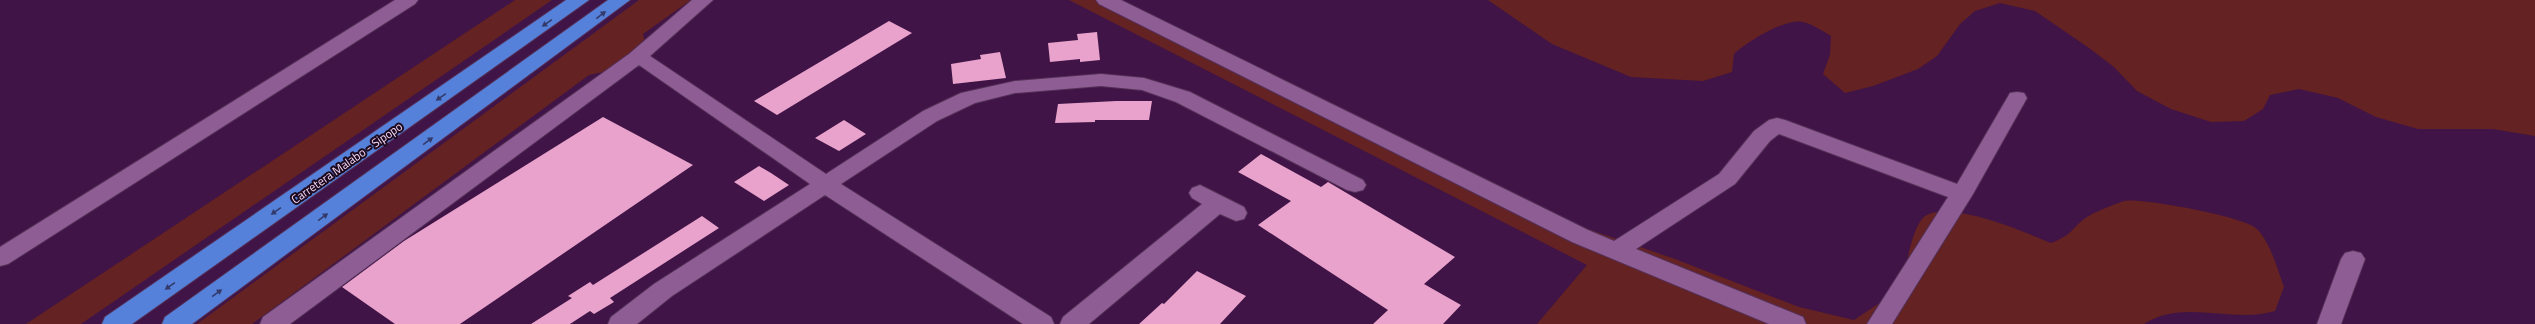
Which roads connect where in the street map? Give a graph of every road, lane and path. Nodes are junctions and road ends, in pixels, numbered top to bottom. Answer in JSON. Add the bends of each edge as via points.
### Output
{"nodes":[{"id":1,"x":408,"y":0,"type":"edge"},
{"id":2,"x":579,"y":0,"type":"edge"},
{"id":3,"x":620,"y":0,"type":"edge"},
{"id":4,"x":703,"y":0,"type":"edge"},
{"id":5,"x":1106,"y":0,"type":"edge"},
{"id":6,"x":636,"y":58,"type":"junction"},
{"id":7,"x":2017,"y":98,"type":"dead end"},
{"id":8,"x":825,"y":184,"type":"junction"},
{"id":9,"x":1355,"y":185,"type":"dead end"},
{"id":10,"x":1962,"y":194,"type":"junction"},
{"id":11,"x":1218,"y":203,"type":"dead end"},
{"id":12,"x":1616,"y":251,"type":"junction"},
{"id":13,"x":0,"y":258,"type":"edge"},
{"id":14,"x":2353,"y":259,"type":"dead end"},
{"id":15,"x":114,"y":324,"type":"edge"},
{"id":16,"x":174,"y":324,"type":"edge"},
{"id":17,"x":272,"y":324,"type":"edge"},
{"id":18,"x":620,"y":324,"type":"edge"},
{"id":19,"x":1042,"y":324,"type":"edge"},
{"id":20,"x":1072,"y":324,"type":"edge"},
{"id":21,"x":1794,"y":324,"type":"edge"},
{"id":22,"x":1879,"y":324,"type":"edge"},
{"id":23,"x":2329,"y":324,"type":"edge"}],
"edges":[{"from":1,"to":13,"type":"street"},
{"from":2,"to":15,"type":"highway","name":"Carretera Malabo - Sipopo","one_way":true},
{"from":16,"to":3,"type":"highway","one_way":true},
{"from":4,"to":6,"type":"street"},
{"from":5,"to":12,"type":"street","via":[[1580,236]]},
{"from":6,"to":8,"type":"street","via":[[649,62]]},
{"from":6,"to":17,"type":"street"},
{"from":7,"to":10,"type":"street"},
{"from":8,"to":9,"type":"street","via":[[930,116],[968,98],[1015,87],[1126,80],[1165,90]]},
{"from":8,"to":18,"type":"street","via":[[663,290]]},
{"from":8,"to":19,"type":"street"},
{"from":10,"to":12,"type":"street","via":[[1777,125],[1762,136],[1727,179]]},
{"from":10,"to":22,"type":"street"},
{"from":11,"to":20,"type":"street"},
{"from":12,"to":21,"type":"street"},
{"from":14,"to":23,"type":"street"}]}
